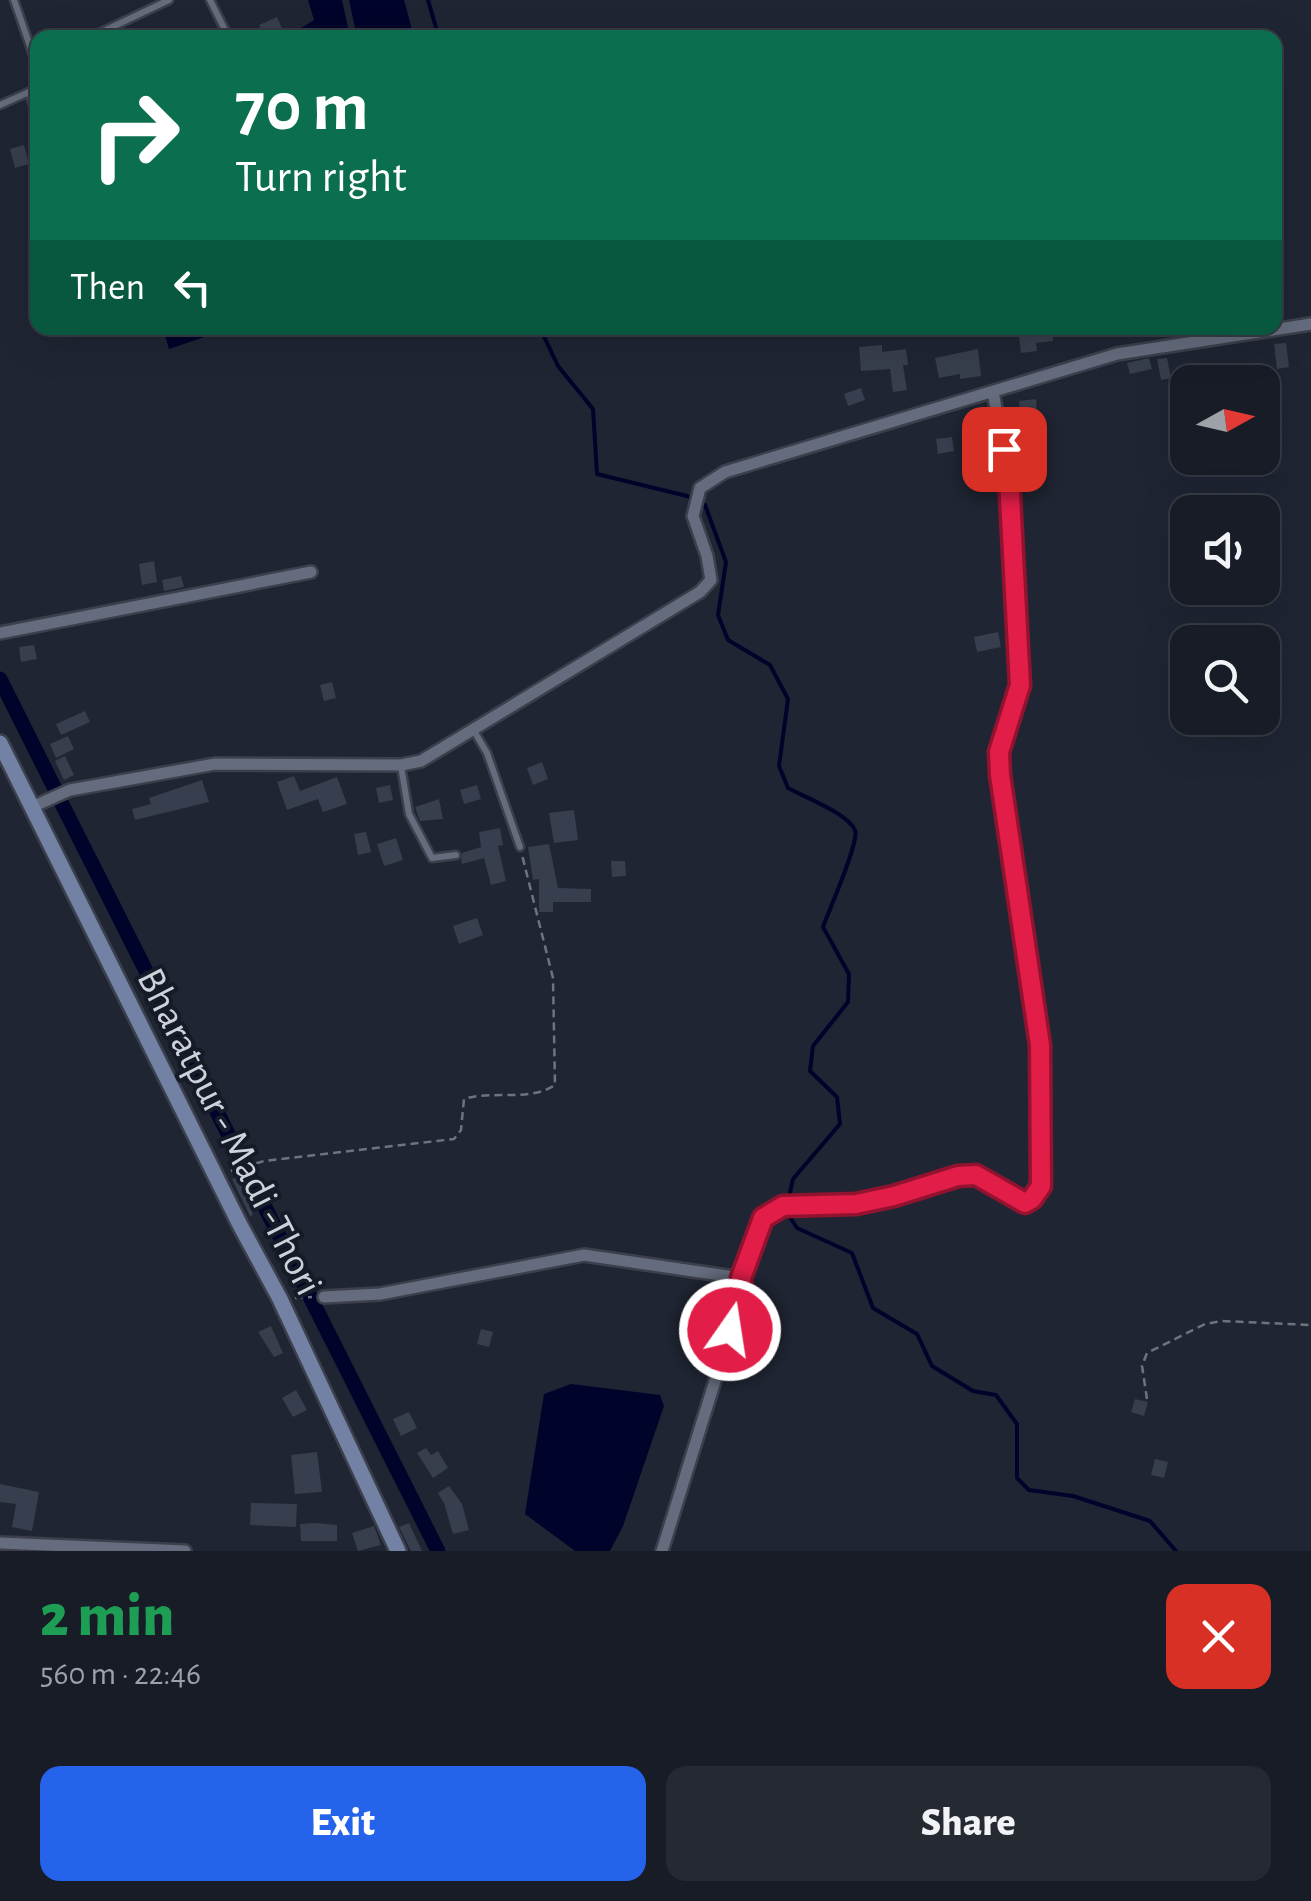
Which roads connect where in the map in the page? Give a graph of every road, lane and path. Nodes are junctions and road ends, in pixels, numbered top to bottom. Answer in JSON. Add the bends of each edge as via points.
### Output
{"nodes":[{"id":1,"x":14,"y":0,"type":"edge"},
{"id":2,"x":169,"y":0,"type":"edge"},
{"id":3,"x":210,"y":0,"type":"edge"},
{"id":4,"x":106,"y":30,"type":"edge"},
{"id":5,"x":225,"y":30,"type":"edge"},
{"id":6,"x":30,"y":47,"type":"edge"},
{"id":7,"x":30,"y":91,"type":"edge"},
{"id":8,"x":0,"y":106,"type":"edge"},
{"id":9,"x":1311,"y":324,"type":"edge"},
{"id":10,"x":1282,"y":328,"type":"edge"},
{"id":11,"x":1240,"y":335,"type":"edge"},
{"id":12,"x":992,"y":392,"type":"junction"},
{"id":13,"x":311,"y":572,"type":"dead end"},
{"id":14,"x":0,"y":633,"type":"edge"},
{"id":15,"x":473,"y":730,"type":"junction"},
{"id":16,"x":0,"y":743,"type":"edge"},
{"id":17,"x":401,"y":765,"type":"junction"},
{"id":18,"x":32,"y":807,"type":"junction"},
{"id":19,"x":520,"y":847,"type":"joint"},
{"id":20,"x":456,"y":855,"type":"dead end"},
{"id":21,"x":232,"y":1170,"type":"dead end"},
{"id":22,"x":741,"y":1278,"type":"junction"},
{"id":23,"x":324,"y":1297,"type":"joint"},
{"id":24,"x":294,"y":1298,"type":"dead end"},
{"id":25,"x":1311,"y":1325,"type":"edge"},
{"id":26,"x":1147,"y":1399,"type":"dead end"},
{"id":27,"x":0,"y":1543,"type":"edge"},
{"id":28,"x":186,"y":1551,"type":"edge"},
{"id":29,"x":398,"y":1551,"type":"edge"},
{"id":30,"x":662,"y":1551,"type":"edge"}],
"edges":[{"from":1,"to":6,"type":"lane"},
{"from":2,"to":4,"type":"lane"},
{"from":3,"to":5,"type":"lane"},
{"from":7,"to":8,"type":"lane"},
{"from":9,"to":10,"type":"street"},
{"from":11,"to":12,"type":"street","via":[[1117,354]]},
{"from":12,"to":15,"type":"street","via":[[725,472],[700,488],[692,516],[711,580],[700,592]]},
{"from":12,"to":22,"type":"street","via":[[1009,478],[1020,654],[1020,685],[999,752],[1000,775],[1040,1045],[1041,1186],[1025,1203],[976,1175],[958,1176],[856,1204],[783,1206],[763,1218]]},
{"from":13,"to":14,"type":"street"},
{"from":15,"to":17,"type":"street","via":[[421,761]]},
{"from":15,"to":19,"type":"lane"},
{"from":16,"to":18,"type":"main road","name":"Bharatpur - Madi -Thori"},
{"from":17,"to":18,"type":"street","via":[[215,764],[70,790]]},
{"from":17,"to":20,"type":"lane","via":[[409,814],[432,858]]},
{"from":18,"to":29,"type":"main road","name":"Bharatpur - Madi -Thori","via":[[280,1298]]},
{"from":19,"to":21,"type":"path","via":[[553,978],[555,1085],[544,1092],[464,1099],[454,1139]]},
{"from":22,"to":23,"type":"street","via":[[584,1255],[380,1294]]},
{"from":22,"to":30,"type":"street","via":[[742,1294]]},
{"from":23,"to":24,"type":"path"},
{"from":25,"to":26,"type":"path","via":[[1205,1324],[1147,1353]]},
{"from":27,"to":28,"type":"street"}]}
